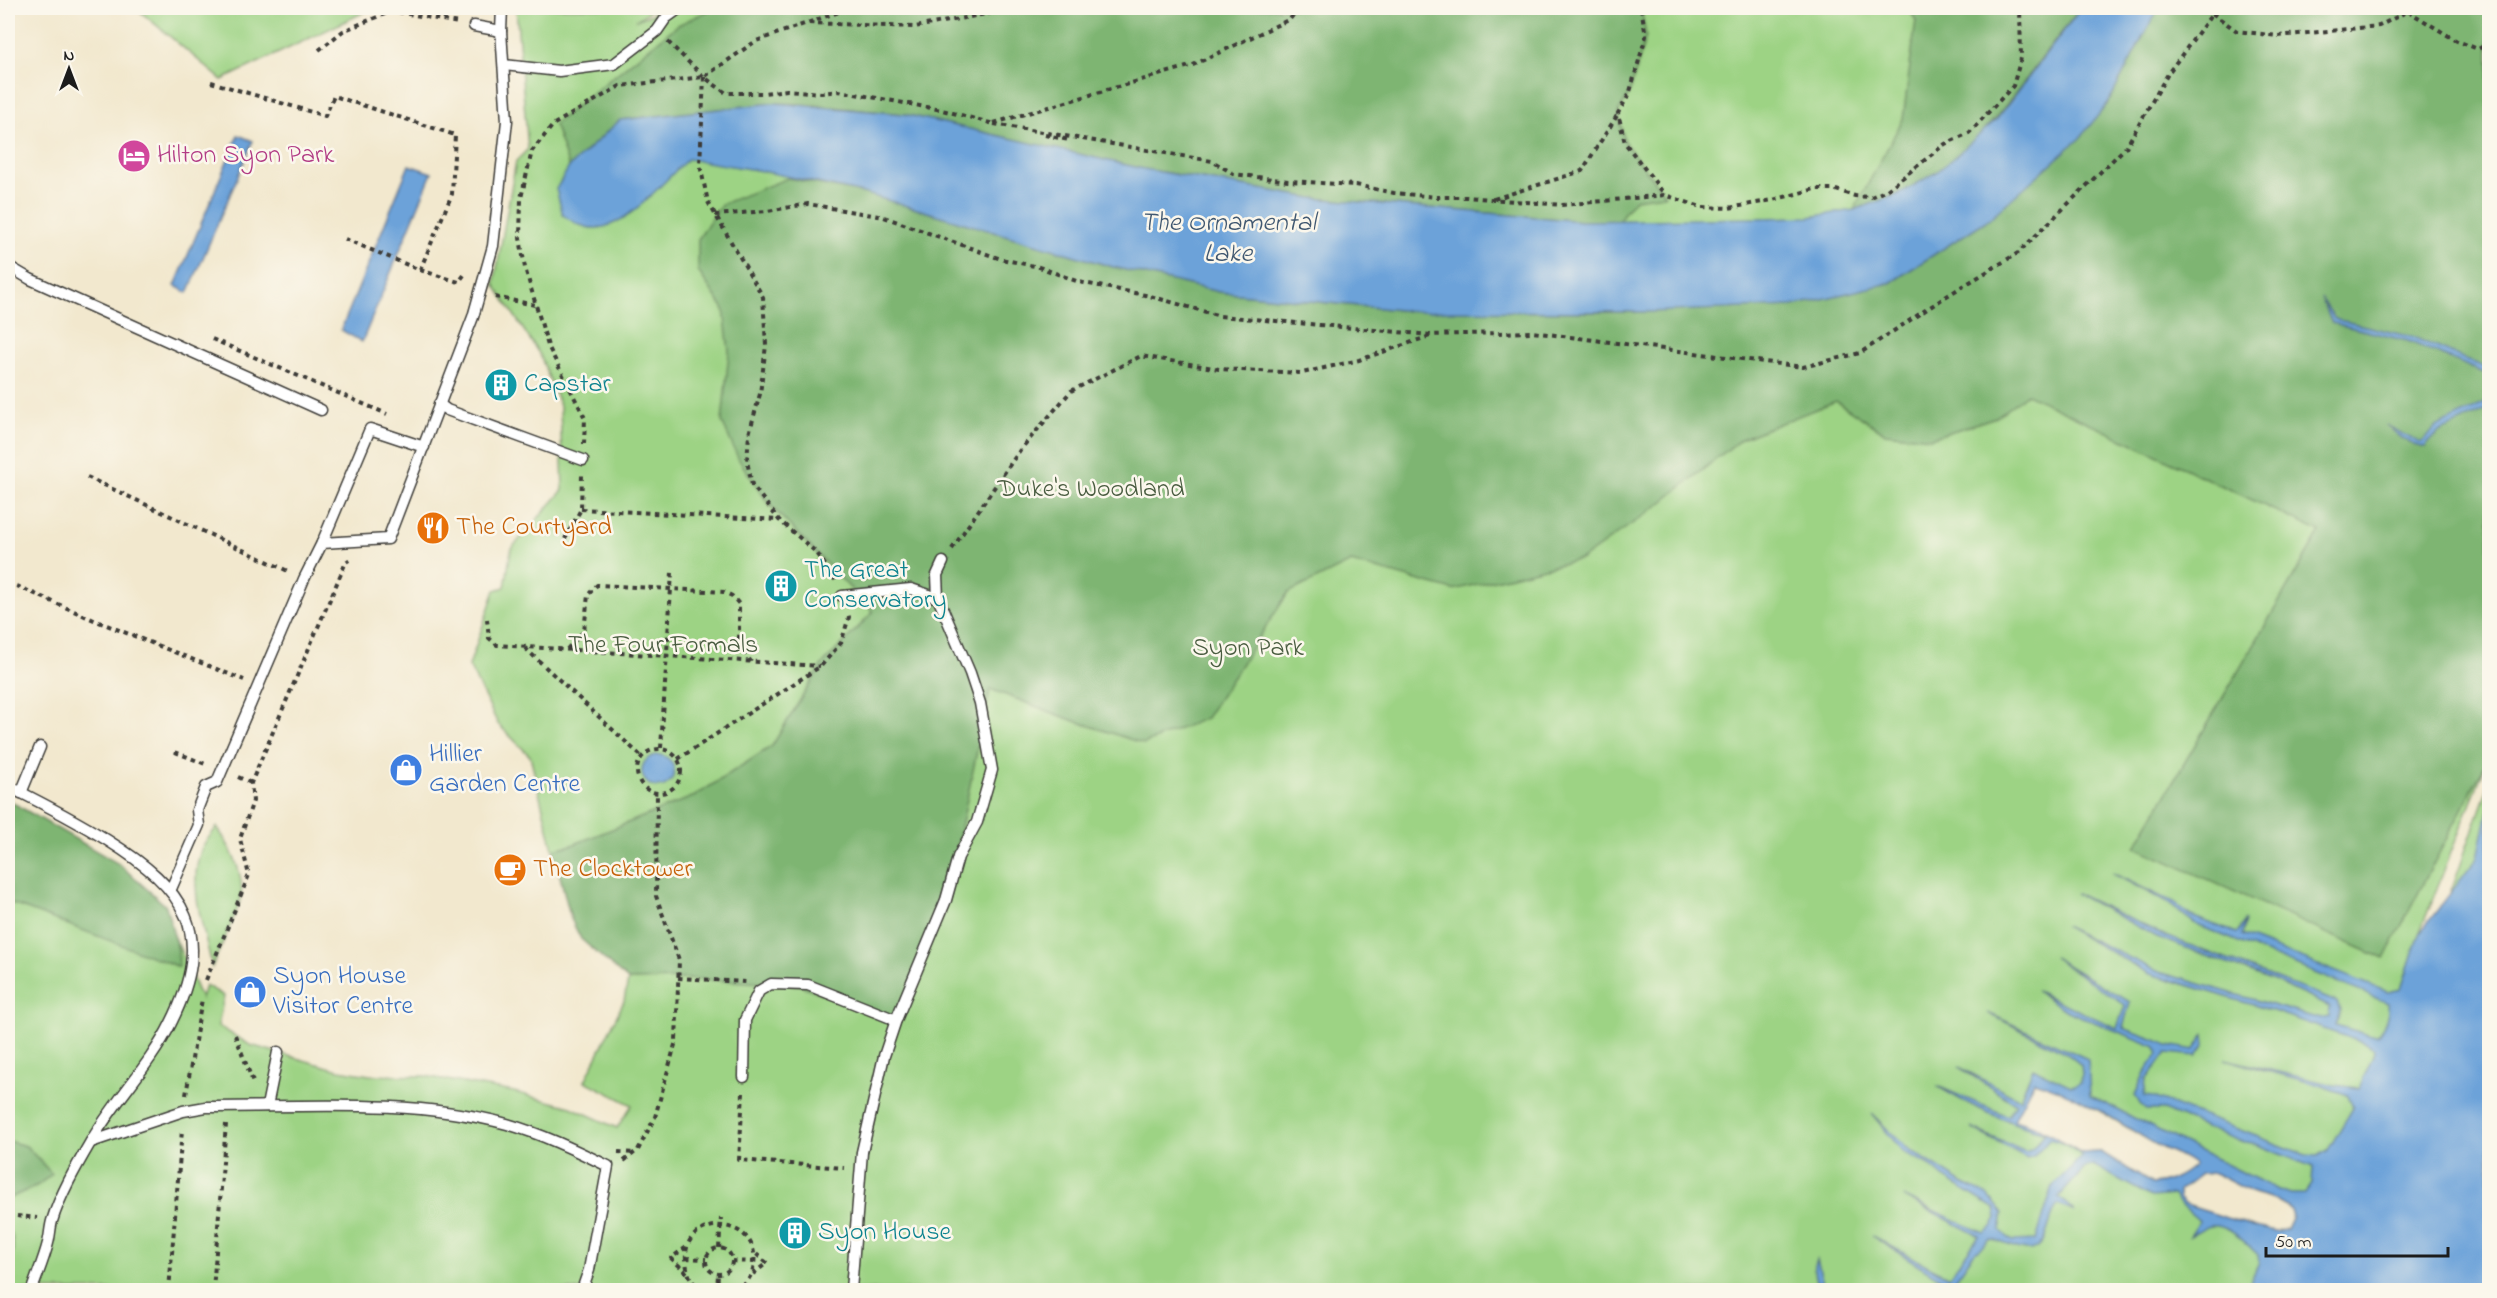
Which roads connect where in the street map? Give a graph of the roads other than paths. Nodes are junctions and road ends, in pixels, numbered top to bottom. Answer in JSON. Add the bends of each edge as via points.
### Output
{"nodes":[{"id":1,"x":502,"y":8,"type":"edge"},
{"id":2,"x":681,"y":8,"type":"edge"},
{"id":3,"x":474,"y":26,"type":"road end"},
{"id":4,"x":501,"y":31,"type":"junction"},
{"id":5,"x":504,"y":65,"type":"junction"},
{"id":6,"x":8,"y":266,"type":"edge"},
{"id":7,"x":439,"y":404,"type":"junction"},
{"id":8,"x":321,"y":410,"type":"dead end"},
{"id":9,"x":424,"y":447,"type":"junction"},
{"id":10,"x":583,"y":460,"type":"road end"},
{"id":11,"x":322,"y":543,"type":"junction"},
{"id":12,"x":943,"y":562,"type":"road end"},
{"id":13,"x":842,"y":596,"type":"road end"},
{"id":14,"x":938,"y":598,"type":"junction"},
{"id":15,"x":40,"y":747,"type":"dead end"},
{"id":16,"x":8,"y":786,"type":"edge"},
{"id":17,"x":21,"y":793,"type":"junction"},
{"id":18,"x":171,"y":890,"type":"junction"},
{"id":19,"x":896,"y":1020,"type":"junction"},
{"id":20,"x":278,"y":1052,"type":"dead end"},
{"id":21,"x":744,"y":1077,"type":"road end"},
{"id":22,"x":267,"y":1106,"type":"junction"},
{"id":23,"x":91,"y":1142,"type":"junction"},
{"id":24,"x":32,"y":1290,"type":"edge"},
{"id":25,"x":582,"y":1290,"type":"edge"},
{"id":26,"x":851,"y":1290,"type":"edge"}],
"edges":[{"from":1,"to":4,"type":"lane"},
{"from":2,"to":5,"type":"lane","via":[[614,64],[559,71]]},
{"from":3,"to":4,"type":"lane"},
{"from":4,"to":5,"type":"lane"},
{"from":5,"to":7,"type":"lane","via":[[507,121],[493,246],[473,316]]},
{"from":6,"to":8,"type":"lane"},
{"from":7,"to":9,"type":"lane"},
{"from":7,"to":10,"type":"lane"},
{"from":9,"to":11,"type":"lane","via":[[387,539]]},
{"from":9,"to":11,"type":"lane","via":[[370,429]]},
{"from":11,"to":18,"type":"lane","via":[[217,782],[206,787],[196,810],[199,825]]},
{"from":12,"to":14,"type":"lane","via":[[937,575]]},
{"from":13,"to":14,"type":"lane","via":[[911,589]]},
{"from":14,"to":19,"type":"lane","via":[[980,703],[992,770],[976,822],[958,857],[946,900]]},
{"from":15,"to":17,"type":"lane"},
{"from":16,"to":17,"type":"lane"},
{"from":17,"to":18,"type":"lane","via":[[60,811],[127,853]]},
{"from":18,"to":23,"type":"lane","via":[[190,929],[192,964],[184,992],[154,1052]]},
{"from":19,"to":21,"type":"lane","via":[[808,985],[771,984],[759,992],[745,1020]]},
{"from":19,"to":26,"type":"lane","via":[[862,1152]]},
{"from":20,"to":22,"type":"lane"},
{"from":22,"to":23,"type":"lane","via":[[183,1111]]},
{"from":22,"to":25,"type":"lane","via":[[388,1106],[452,1113],[507,1124],[608,1166]]},
{"from":23,"to":24,"type":"lane","via":[[52,1220]]}]}
